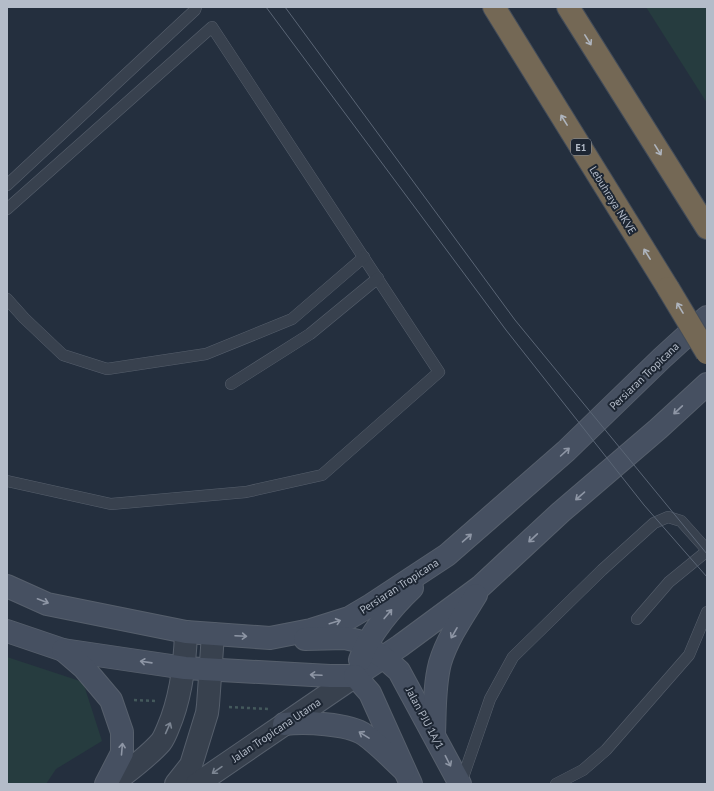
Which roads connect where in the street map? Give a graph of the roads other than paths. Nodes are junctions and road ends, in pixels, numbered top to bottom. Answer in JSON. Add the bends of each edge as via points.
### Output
{"nodes":[{"id":1,"x":196,"y":7,"type":"edge"},
{"id":2,"x":494,"y":7,"type":"edge"},
{"id":3,"x":568,"y":7,"type":"edge"},
{"id":4,"x":7,"y":185,"type":"edge"},
{"id":5,"x":7,"y":209,"type":"edge"},
{"id":6,"x":707,"y":228,"type":"edge"},
{"id":7,"x":364,"y":258,"type":"junction"},
{"id":8,"x":378,"y":278,"type":"junction"},
{"id":9,"x":7,"y":299,"type":"edge"},
{"id":10,"x":707,"y":317,"type":"edge"},
{"id":11,"x":707,"y":353,"type":"edge"},
{"id":12,"x":231,"y":384,"type":"dead end"},
{"id":13,"x":707,"y":384,"type":"edge"},
{"id":14,"x":7,"y":481,"type":"edge"},
{"id":15,"x":707,"y":550,"type":"edge"},
{"id":16,"x":447,"y":554,"type":"junction"},
{"id":17,"x":7,"y":586,"type":"edge"},
{"id":18,"x":480,"y":587,"type":"junction"},
{"id":19,"x":707,"y":612,"type":"edge"},
{"id":20,"x":637,"y":620,"type":"dead end"},
{"id":21,"x":7,"y":631,"type":"edge"},
{"id":22,"x":186,"y":632,"type":"junction"},
{"id":23,"x":213,"y":634,"type":"junction"},
{"id":24,"x":270,"y":638,"type":"junction"},
{"id":25,"x":63,"y":650,"type":"junction"},
{"id":26,"x":375,"y":652,"type":"junction"},
{"id":27,"x":185,"y":668,"type":"junction"},
{"id":28,"x":210,"y":670,"type":"junction"},
{"id":29,"x":355,"y":676,"type":"junction"},
{"id":30,"x":277,"y":716,"type":"junction"},
{"id":31,"x":434,"y":734,"type":"junction"},
{"id":32,"x":407,"y":777,"type":"edge"},
{"id":33,"x":106,"y":784,"type":"edge"},
{"id":34,"x":112,"y":784,"type":"edge"},
{"id":35,"x":176,"y":784,"type":"edge"},
{"id":36,"x":197,"y":784,"type":"edge"},
{"id":37,"x":460,"y":784,"type":"edge"},
{"id":38,"x":556,"y":784,"type":"edge"}],
"edges":[{"from":1,"to":4,"type":"lane"},
{"from":11,"to":2,"type":"highway","name":"Lebuhraya NKVE","number":"E1","one_way":true,"bridge":true},
{"from":3,"to":6,"type":"highway","one_way":true},
{"from":5,"to":7,"type":"lane","via":[[212,27]]},
{"from":7,"to":8,"type":"lane"},
{"from":7,"to":9,"type":"lane","via":[[292,319],[206,354],[107,369],[63,355]]},
{"from":8,"to":12,"type":"lane","via":[[310,334]]},
{"from":8,"to":14,"type":"lane","via":[[440,372],[322,475],[246,492],[111,504]]},
{"from":16,"to":10,"type":"main road","name":"Persiaran Tropicana","one_way":true,"via":[[566,451]]},
{"from":13,"to":18,"type":"main road","one_way":true},
{"from":15,"to":20,"type":"lane","via":[[669,582]]},
{"from":15,"to":37,"type":"lane","via":[[681,521],[668,517],[654,523],[602,570],[513,657],[490,699]]},
{"from":24,"to":16,"type":"main road","name":"Persiaran Tropicana","one_way":true,"via":[[311,630],[349,618]]},
{"from":26,"to":16,"type":"main road","one_way":true,"via":[[380,624],[404,596]]},
{"from":17,"to":22,"type":"main road","name":"Persiaran Tropicana","one_way":true,"via":[[47,604]]},
{"from":18,"to":26,"type":"main road","via":[[400,646]]},
{"from":18,"to":31,"type":"main road","one_way":true,"via":[[440,663]]},
{"from":19,"to":38,"type":"lane","via":[[689,655],[606,750],[583,770]]},
{"from":21,"to":25,"type":"main road"},
{"from":22,"to":23,"type":"main road","name":"Persiaran Tropicana"},
{"from":22,"to":27,"type":"street"},
{"from":23,"to":24,"type":"main road","name":"Persiaran Tropicana","one_way":true},
{"from":23,"to":28,"type":"street"},
{"from":24,"to":26,"type":"main road","name":"Jalan PJU 1A/1","via":[[345,638],[358,641]]},
{"from":27,"to":25,"type":"main road","one_way":true},
{"from":33,"to":25,"type":"main road","one_way":true,"via":[[122,753],[122,732],[111,700],[84,668]]},
{"from":26,"to":29,"type":"main road"},
{"from":26,"to":31,"type":"main road","name":"Jalan PJU 1A/1","via":[[399,671]]},
{"from":27,"to":28,"type":"main road"},
{"from":34,"to":27,"type":"street","one_way":true,"via":[[162,741],[174,714]]},
{"from":29,"to":28,"type":"main road","one_way":true},
{"from":28,"to":35,"type":"street","via":[[208,705],[191,765]]},
{"from":29,"to":30,"type":"street","name":"Jalan Tropicana Utama"},
{"from":29,"to":32,"type":"main road","via":[[370,693]]},
{"from":32,"to":30,"type":"main road","one_way":true,"via":[[364,734],[342,726]]},
{"from":30,"to":36,"type":"street","name":"Jalan Tropicana Utama","one_way":true},
{"from":31,"to":37,"type":"main road","name":"Jalan PJU 1A/1","one_way":true}]}
